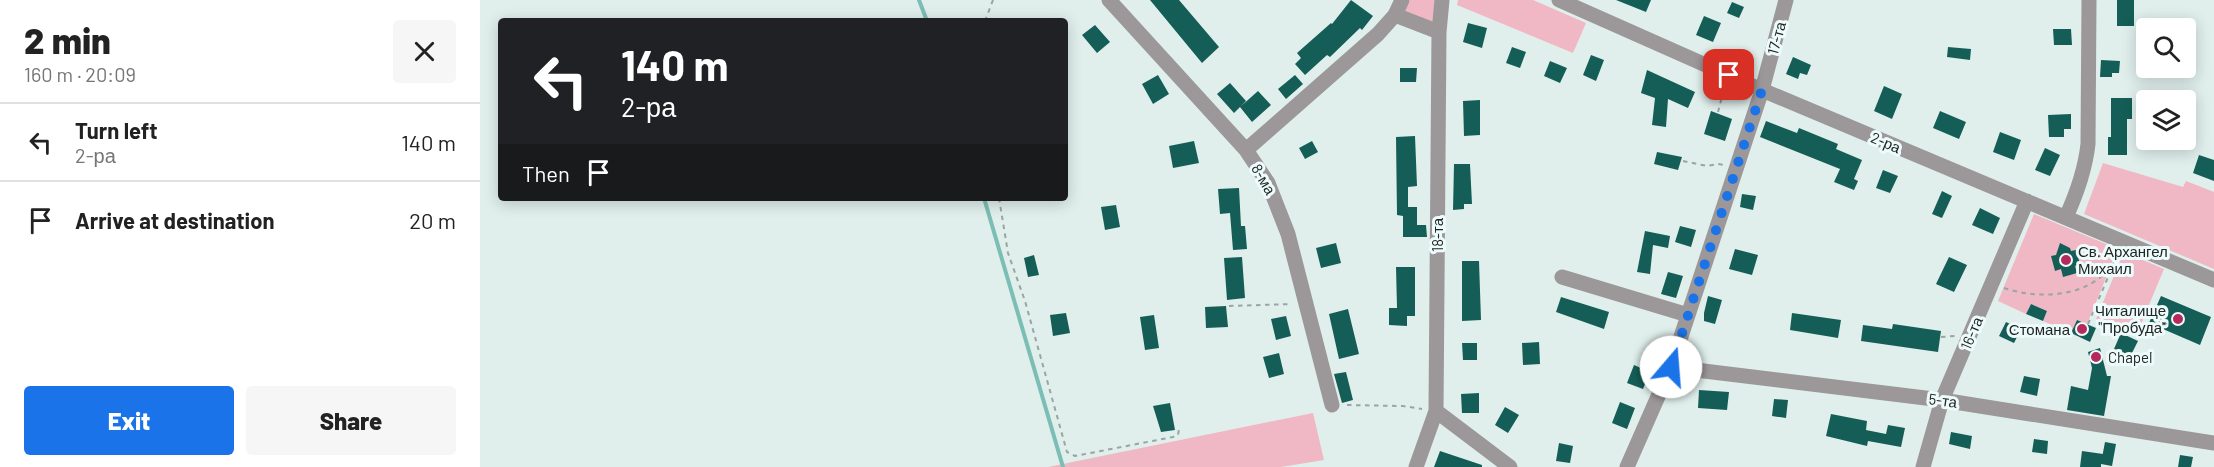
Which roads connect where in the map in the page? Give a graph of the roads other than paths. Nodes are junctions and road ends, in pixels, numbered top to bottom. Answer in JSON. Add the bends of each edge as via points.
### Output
{"nodes":[{"id":1,"x":1109,"y":0,"type":"edge"},
{"id":2,"x":1402,"y":0,"type":"edge"},
{"id":3,"x":1442,"y":0,"type":"edge"},
{"id":4,"x":1559,"y":0,"type":"edge"},
{"id":5,"x":1786,"y":0,"type":"edge"},
{"id":6,"x":2089,"y":0,"type":"edge"},
{"id":7,"x":1395,"y":15,"type":"junction"},
{"id":8,"x":1439,"y":32,"type":"junction"},
{"id":9,"x":1762,"y":90,"type":"junction"},
{"id":10,"x":1246,"y":150,"type":"junction"},
{"id":11,"x":2027,"y":201,"type":"junction"},
{"id":12,"x":2066,"y":217,"type":"junction"},
{"id":13,"x":1562,"y":277,"type":"dead end"},
{"id":14,"x":2214,"y":280,"type":"edge"},
{"id":15,"x":1688,"y":315,"type":"junction"},
{"id":16,"x":1671,"y":367,"type":"junction"},
{"id":17,"x":1942,"y":400,"type":"junction"},
{"id":18,"x":1332,"y":405,"type":"road end"},
{"id":19,"x":1436,"y":411,"type":"junction"},
{"id":20,"x":2214,"y":442,"type":"edge"},
{"id":21,"x":1416,"y":467,"type":"edge"},
{"id":22,"x":1510,"y":467,"type":"edge"},
{"id":23,"x":1627,"y":467,"type":"edge"},
{"id":24,"x":1923,"y":467,"type":"edge"}],
"edges":[{"from":1,"to":10,"type":"street","name":"8-ма"},
{"from":2,"to":7,"type":"street"},
{"from":3,"to":8,"type":"street","name":"18-та"},
{"from":4,"to":9,"type":"street","name":"2-ра"},
{"from":5,"to":9,"type":"street","name":"17-та"},
{"from":6,"to":12,"type":"street","via":[[2088,144],[2079,188]]},
{"from":7,"to":8,"type":"street"},
{"from":7,"to":10,"type":"street"},
{"from":8,"to":19,"type":"street","name":"18-та"},
{"from":9,"to":11,"type":"street","name":"2-ра"},
{"from":9,"to":15,"type":"street","name":"17-та"},
{"from":10,"to":18,"type":"street","name":"8-ма","via":[[1277,203],[1288,234]]},
{"from":11,"to":12,"type":"street","name":"2-ра"},
{"from":11,"to":17,"type":"street","name":"16-та"},
{"from":12,"to":14,"type":"street","name":"2-ра"},
{"from":13,"to":15,"type":"street"},
{"from":15,"to":16,"type":"street","name":"17-та"},
{"from":16,"to":17,"type":"street","name":"5-та"},
{"from":16,"to":23,"type":"street","name":"17-та"},
{"from":17,"to":20,"type":"street","name":"5-та"},
{"from":17,"to":24,"type":"street","name":"16-та"},
{"from":19,"to":21,"type":"street","name":"18-та"},
{"from":19,"to":22,"type":"street"}]}
